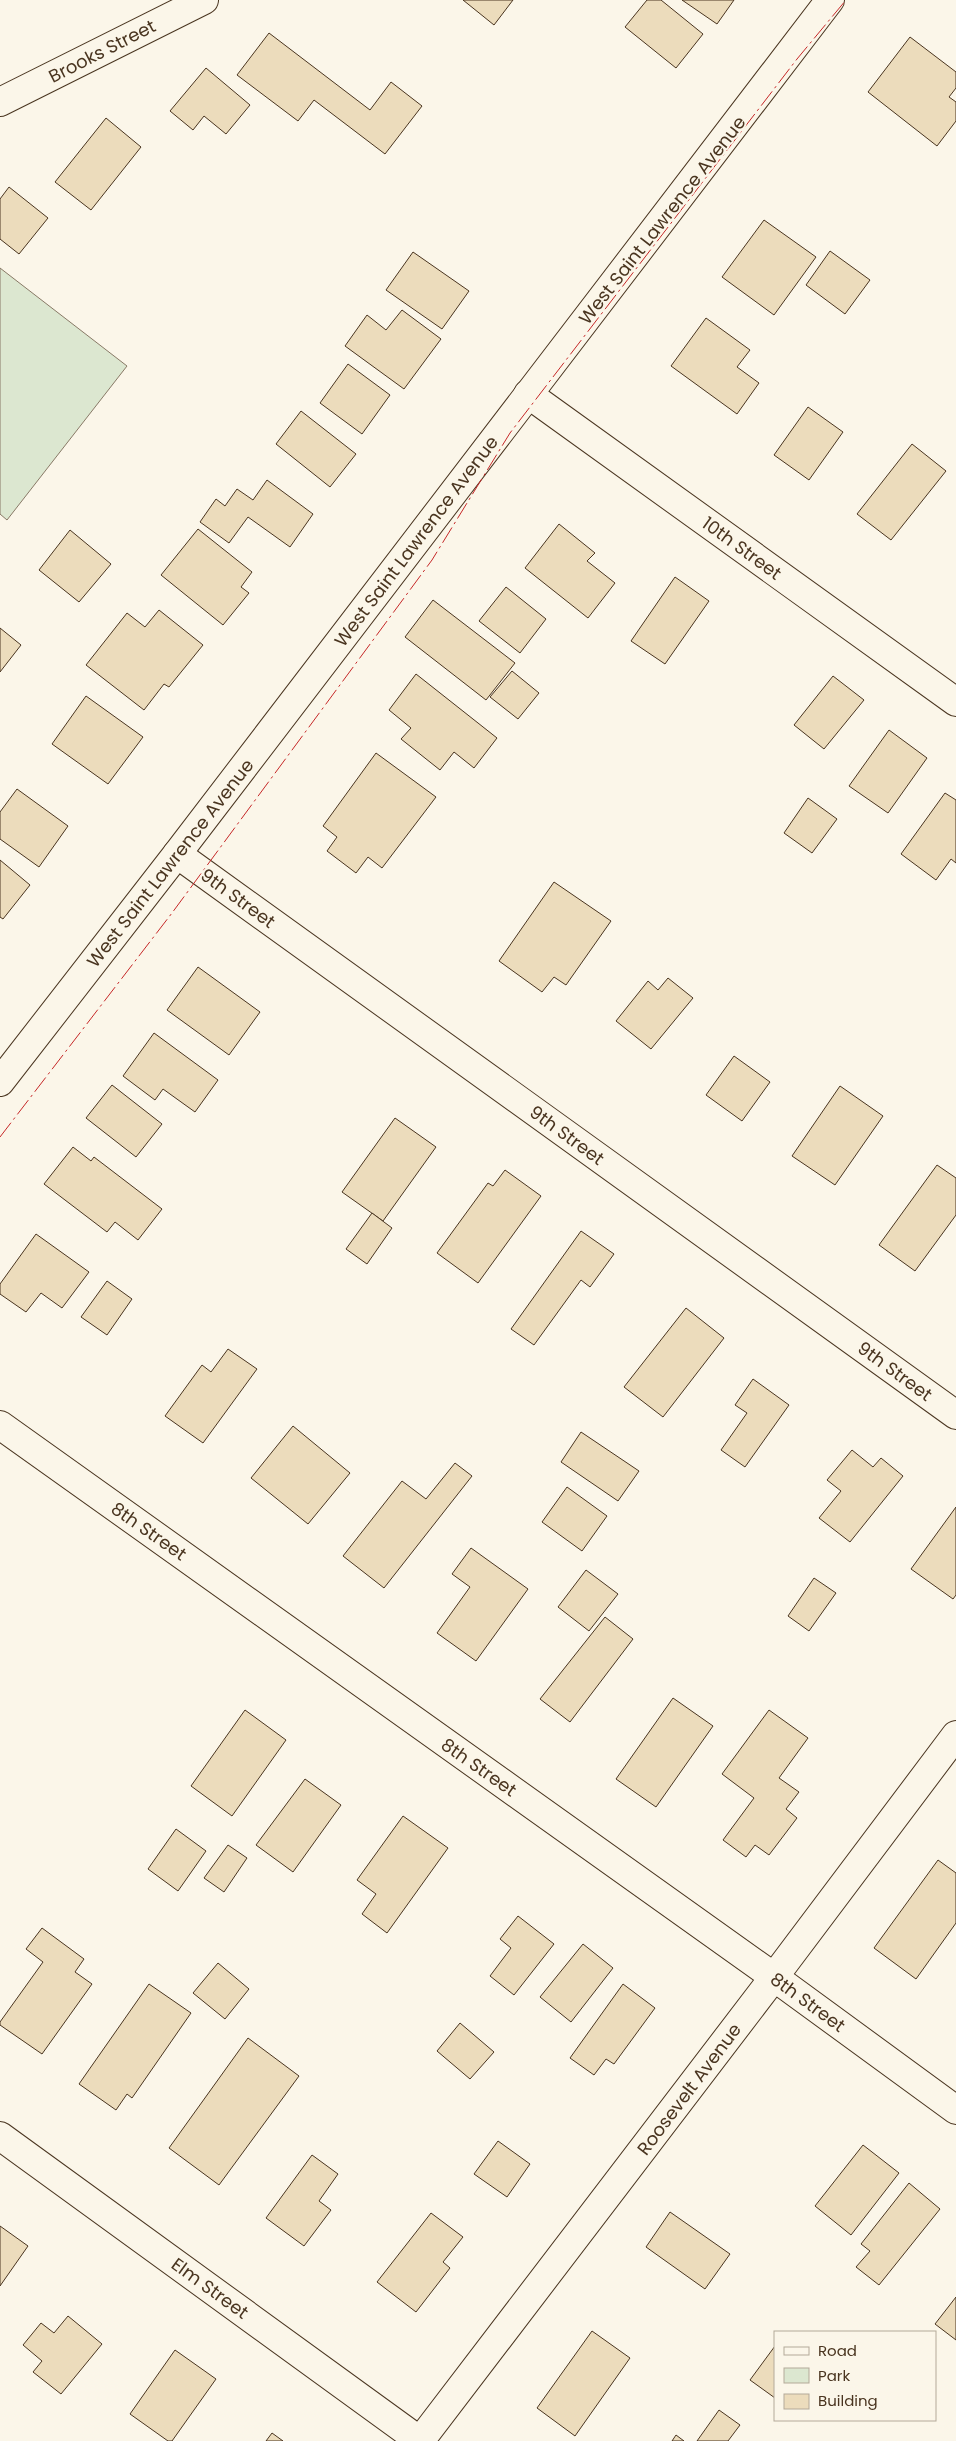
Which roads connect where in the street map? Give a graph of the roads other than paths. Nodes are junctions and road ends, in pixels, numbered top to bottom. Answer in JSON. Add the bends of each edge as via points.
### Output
{"nodes":[{"id":1,"x":204,"y":0,"type":"edge"},
{"id":2,"x":830,"y":0,"type":"edge"},
{"id":3,"x":0,"y":102,"type":"edge"},
{"id":4,"x":528,"y":394,"type":"junction"},
{"id":5,"x":956,"y":702,"type":"edge"},
{"id":6,"x":177,"y":854,"type":"junction"},
{"id":7,"x":0,"y":1082,"type":"edge"},
{"id":8,"x":956,"y":1415,"type":"edge"},
{"id":9,"x":0,"y":1425,"type":"edge"},
{"id":10,"x":956,"y":1735,"type":"edge"},
{"id":11,"x":774,"y":1977,"type":"junction"},
{"id":12,"x":956,"y":2110,"type":"edge"},
{"id":13,"x":0,"y":2136,"type":"edge"},
{"id":14,"x":420,"y":2441,"type":"edge"}],
"edges":[{"from":1,"to":3,"type":"street","name":"Brooks Street"},
{"from":2,"to":4,"type":"street","name":"West Saint Lawrence Avenue"},
{"from":4,"to":5,"type":"street","name":"10th Street"},
{"from":4,"to":6,"type":"street","name":"West Saint Lawrence Avenue"},
{"from":6,"to":7,"type":"street","name":"West Saint Lawrence Avenue"},
{"from":6,"to":8,"type":"street","name":"9th Street"},
{"from":9,"to":11,"type":"street","name":"8th Street"},
{"from":10,"to":11,"type":"street","name":"Roosevelt Avenue"},
{"from":11,"to":12,"type":"street","name":"8th Street"},
{"from":11,"to":14,"type":"street","name":"Roosevelt Avenue"},
{"from":13,"to":14,"type":"street","name":"Elm Street"}]}
